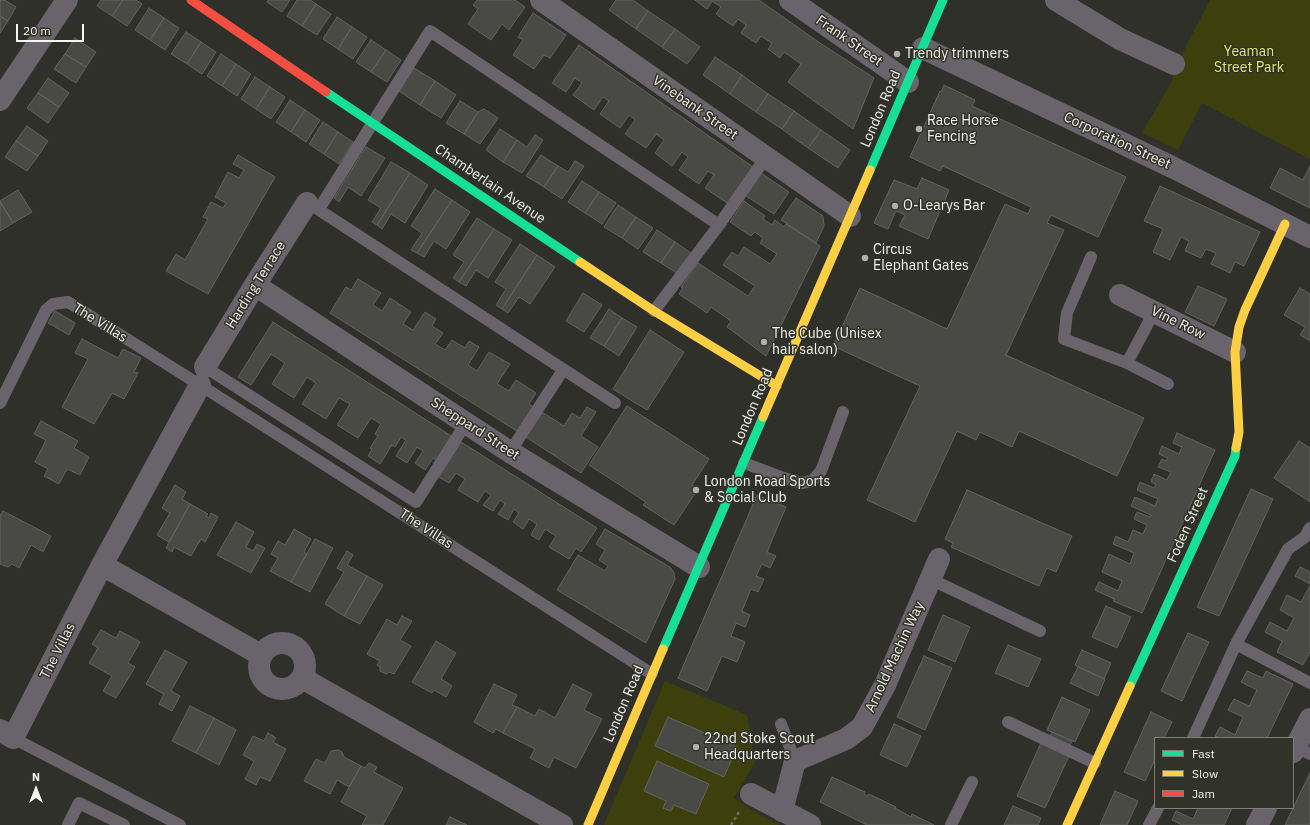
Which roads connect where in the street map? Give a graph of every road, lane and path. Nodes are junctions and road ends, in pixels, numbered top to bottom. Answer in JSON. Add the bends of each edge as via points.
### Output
{"nodes":[{"id":1,"x":67,"y":0,"type":"edge"},
{"id":2,"x":191,"y":0,"type":"edge"},
{"id":3,"x":541,"y":0,"type":"edge"},
{"id":4,"x":943,"y":0,"type":"edge"},
{"id":5,"x":1056,"y":0,"type":"edge"},
{"id":6,"x":798,"y":2,"type":"edge"},
{"id":7,"x":1082,"y":7,"type":"edge"},
{"id":8,"x":922,"y":48,"type":"junction"},
{"id":9,"x":1174,"y":64,"type":"dead end"},
{"id":10,"x":908,"y":82,"type":"junction"},
{"id":11,"x":0,"y":100,"type":"edge"},
{"id":12,"x":373,"y":124,"type":"junction"},
{"id":13,"x":766,"y":157,"type":"junction"},
{"id":14,"x":313,"y":206,"type":"junction"},
{"id":15,"x":850,"y":216,"type":"junction"},
{"id":16,"x":1285,"y":224,"type":"junction"},
{"id":17,"x":720,"y":225,"type":"junction"},
{"id":18,"x":1310,"y":238,"type":"edge"},
{"id":19,"x":1091,"y":257,"type":"dead end"},
{"id":20,"x":255,"y":285,"type":"junction"},
{"id":21,"x":1120,"y":295,"type":"dead end"},
{"id":22,"x":654,"y":311,"type":"junction"},
{"id":23,"x":1154,"y":312,"type":"junction"},
{"id":24,"x":1236,"y":352,"type":"junction"},
{"id":25,"x":1127,"y":363,"type":"junction"},
{"id":26,"x":563,"y":370,"type":"junction"},
{"id":27,"x":203,"y":376,"type":"junction"},
{"id":28,"x":1168,"y":384,"type":"dead end"},
{"id":29,"x":777,"y":386,"type":"junction"},
{"id":30,"x":0,"y":403,"type":"edge"},
{"id":31,"x":615,"y":403,"type":"dead end"},
{"id":32,"x":843,"y":412,"type":"dead end"},
{"id":33,"x":466,"y":423,"type":"junction"},
{"id":34,"x":510,"y":452,"type":"junction"},
{"id":35,"x":744,"y":463,"type":"junction"},
{"id":36,"x":1310,"y":528,"type":"edge"},
{"id":37,"x":939,"y":559,"type":"dead end"},
{"id":38,"x":102,"y":565,"type":"junction"},
{"id":39,"x":699,"y":567,"type":"junction"},
{"id":40,"x":930,"y":579,"type":"junction"},
{"id":41,"x":1040,"y":631,"type":"dead end"},
{"id":42,"x":1236,"y":644,"type":"junction"},
{"id":43,"x":261,"y":654,"type":"junction"},
{"id":44,"x":652,"y":674,"type":"junction"},
{"id":45,"x":302,"y":678,"type":"junction"},
{"id":46,"x":1310,"y":683,"type":"edge"},
{"id":47,"x":1310,"y":719,"type":"edge"},
{"id":48,"x":1008,"y":722,"type":"dead end"},
{"id":49,"x":781,"y":724,"type":"dead end"},
{"id":50,"x":7,"y":734,"type":"edge"},
{"id":51,"x":1193,"y":737,"type":"edge"},
{"id":52,"x":1300,"y":751,"type":"edge"},
{"id":53,"x":795,"y":761,"type":"junction"},
{"id":54,"x":1095,"y":763,"type":"junction"},
{"id":55,"x":972,"y":782,"type":"dead end"},
{"id":56,"x":751,"y":794,"type":"dead end"},
{"id":57,"x":1157,"y":809,"type":"edge"},
{"id":58,"x":1265,"y":809,"type":"edge"},
{"id":59,"x":782,"y":811,"type":"junction"},
{"id":60,"x":68,"y":825,"type":"edge"},
{"id":61,"x":124,"y":825,"type":"edge"},
{"id":62,"x":180,"y":825,"type":"edge"},
{"id":63,"x":562,"y":825,"type":"edge"},
{"id":64,"x":588,"y":825,"type":"edge"},
{"id":65,"x":810,"y":825,"type":"edge"},
{"id":66,"x":952,"y":825,"type":"edge"},
{"id":67,"x":1067,"y":825,"type":"edge"},
{"id":68,"x":1149,"y":825,"type":"edge"},
{"id":69,"x":1257,"y":825,"type":"edge"}],
"edges":[{"from":1,"to":11,"type":"street"},
{"from":2,"to":12,"type":"street","name":"Chamberlain Avenue"},
{"from":3,"to":13,"type":"street","name":"Vinebank Street"},
{"from":4,"to":8,"type":"street","name":"London Road"},
{"from":5,"to":7,"type":"street"},
{"from":6,"to":10,"type":"street","name":"Frank Street"},
{"from":7,"to":9,"type":"street","via":[[1120,39]]},
{"from":8,"to":10,"type":"street","name":"London Road"},
{"from":8,"to":16,"type":"street","name":"Corporation Street"},
{"from":10,"to":15,"type":"street","name":"London Road"},
{"from":12,"to":14,"type":"lane"},
{"from":12,"to":17,"type":"lane","via":[[430,30]]},
{"from":12,"to":22,"type":"street","name":"Chamberlain Avenue"},
{"from":13,"to":15,"type":"street","name":"Vinebank Street"},
{"from":13,"to":17,"type":"lane"},
{"from":14,"to":20,"type":"street","name":"Harding Terrace"},
{"from":14,"to":26,"type":"lane"},
{"from":15,"to":29,"type":"street","name":"London Road"},
{"from":16,"to":18,"type":"street","name":"Corporation Street"},
{"from":16,"to":24,"type":"street","name":"Foden Street","via":[[1245,310],[1239,327]]},
{"from":17,"to":22,"type":"lane"},
{"from":19,"to":25,"type":"lane","via":[[1067,313],[1064,339]]},
{"from":20,"to":27,"type":"street","name":"Harding Terrace"},
{"from":20,"to":33,"type":"street","name":"Sheppard Street"},
{"from":21,"to":23,"type":"street","name":"Vine Row"},
{"from":22,"to":29,"type":"street","name":"Chamberlain Avenue"},
{"from":23,"to":24,"type":"street","name":"Vine Row"},
{"from":23,"to":25,"type":"lane"},
{"from":24,"to":54,"type":"street","name":"Foden Street","via":[[1239,432],[1235,456]]},
{"from":25,"to":28,"type":"lane"},
{"from":26,"to":31,"type":"lane"},
{"from":26,"to":34,"type":"lane"},
{"from":27,"to":30,"type":"lane","name":"The Villas","via":[[68,302],[54,304],[46,310]]},
{"from":27,"to":33,"type":"lane","name":"The Villas","via":[[416,502]]},
{"from":27,"to":38,"type":"street","name":"The Villas"},
{"from":27,"to":44,"type":"lane","name":"The Villas"},
{"from":29,"to":35,"type":"street","name":"London Road"},
{"from":32,"to":35,"type":"lane","via":[[821,471],[812,481],[802,483]]},
{"from":33,"to":34,"type":"street","name":"Sheppard Street"},
{"from":34,"to":39,"type":"street","name":"Sheppard Street"},
{"from":35,"to":39,"type":"street","name":"London Road"},
{"from":36,"to":42,"type":"lane","via":[[1305,537],[1288,549]]},
{"from":37,"to":40,"type":"street","name":"Arnold Machin Way"},
{"from":38,"to":43,"type":"street"},
{"from":38,"to":50,"type":"street","name":"The Villas"},
{"from":39,"to":44,"type":"street","name":"London Road"},
{"from":40,"to":41,"type":"lane"},
{"from":40,"to":53,"type":"street","name":"Arnold Machin Way","via":[[885,685],[862,727],[846,739]]},
{"from":42,"to":46,"type":"lane"},
{"from":42,"to":51,"type":"lane"},
{"from":43,"to":45,"type":"street","via":[[259,670],[266,684],[274,688],[289,688]]},
{"from":43,"to":45,"type":"street","via":[[266,648],[279,643],[293,646],[303,656],[305,664]]},
{"from":44,"to":64,"type":"street","name":"London Road"},
{"from":45,"to":63,"type":"street"},
{"from":47,"to":52,"type":"street"},
{"from":48,"to":54,"type":"lane"},
{"from":49,"to":53,"type":"lane"},
{"from":50,"to":62,"type":"lane","name":"The Villas"},
{"from":53,"to":59,"type":"street"},
{"from":54,"to":67,"type":"street","name":"Foden Street"},
{"from":55,"to":66,"type":"lane"},
{"from":56,"to":59,"type":"street"},
{"from":57,"to":68,"type":"lane"},
{"from":58,"to":69,"type":"street"},
{"from":59,"to":65,"type":"street"},
{"from":60,"to":61,"type":"lane","via":[[79,803]]}]}
